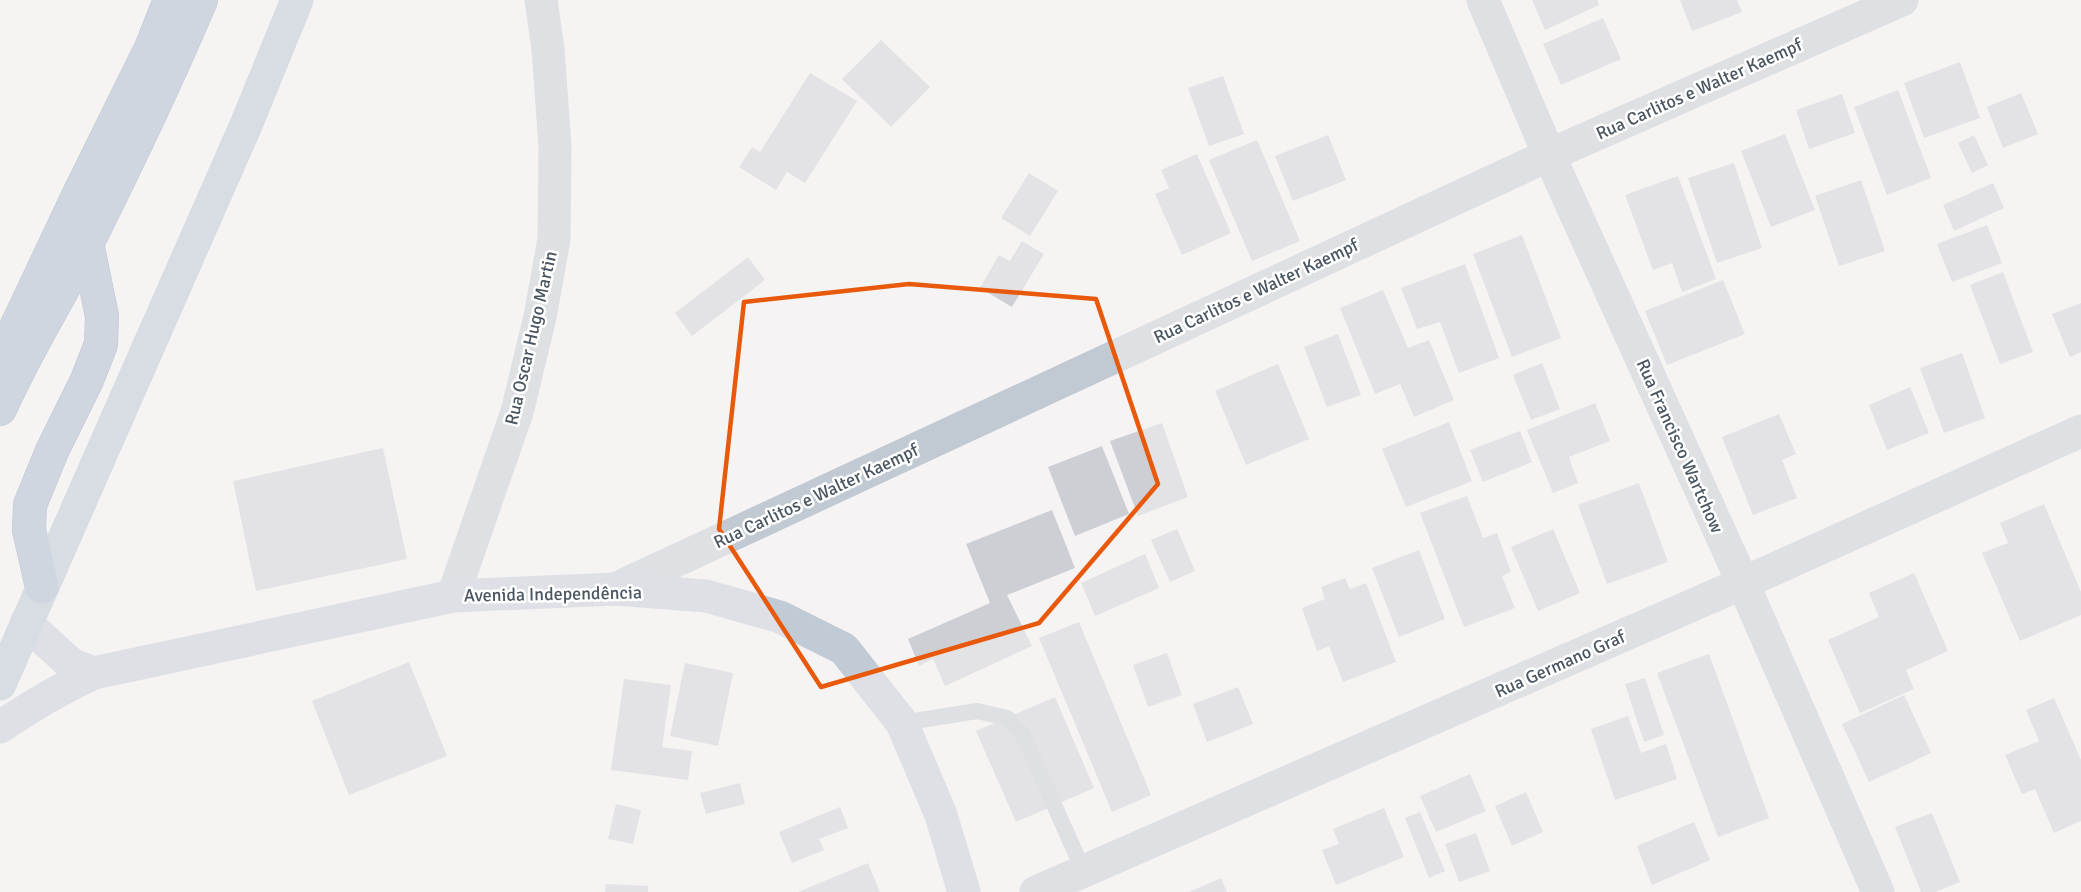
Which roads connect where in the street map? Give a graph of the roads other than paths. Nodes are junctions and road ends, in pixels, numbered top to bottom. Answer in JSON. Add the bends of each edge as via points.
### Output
{"nodes":[{"id":1,"x":170,"y":0,"type":"edge"},
{"id":2,"x":201,"y":0,"type":"edge"},
{"id":3,"x":297,"y":0,"type":"edge"},
{"id":4,"x":541,"y":0,"type":"edge"},
{"id":5,"x":1483,"y":0,"type":"edge"},
{"id":6,"x":1902,"y":0,"type":"edge"},
{"id":7,"x":1549,"y":155,"type":"junction"},
{"id":8,"x":87,"y":243,"type":"junction"},
{"id":9,"x":0,"y":362,"type":"edge"},
{"id":10,"x":0,"y":409,"type":"edge"},
{"id":11,"x":2081,"y":431,"type":"edge"},
{"id":12,"x":1743,"y":583,"type":"junction"},
{"id":13,"x":42,"y":587,"type":"junction"},
{"id":14,"x":615,"y":589,"type":"junction"},
{"id":15,"x":453,"y":596,"type":"junction"},
{"id":16,"x":26,"y":623,"type":"junction"},
{"id":17,"x":94,"y":673,"type":"junction"},
{"id":18,"x":0,"y":684,"type":"edge"},
{"id":19,"x":902,"y":723,"type":"junction"},
{"id":20,"x":0,"y":727,"type":"edge"},
{"id":21,"x":1084,"y":872,"type":"junction"},
{"id":22,"x":964,"y":892,"type":"edge"},
{"id":23,"x":1036,"y":892,"type":"edge"},
{"id":24,"x":1878,"y":892,"type":"edge"}],
"edges":[{"from":1,"to":9,"type":"highway","via":[[151,48]]},
{"from":2,"to":8,"type":"highway"},
{"from":3,"to":13,"type":"main road","via":[[246,125]]},
{"from":4,"to":15,"type":"street","name":"Rua Oscar Hugo Martin","via":[[555,146],[554,239],[518,412]]},
{"from":5,"to":7,"type":"street","name":"Rua Francisco Wartchow"},
{"from":6,"to":7,"type":"street","name":"Rua Carlitos e Walter Kaempf"},
{"from":7,"to":12,"type":"street","name":"Rua Francisco Wartchow"},
{"from":7,"to":14,"type":"street","name":"Rua Carlitos e Walter Kaempf"},
{"from":8,"to":10,"type":"highway"},
{"from":8,"to":13,"type":"highway","via":[[102,316],[101,344],[30,505],[30,530]]},
{"from":11,"to":12,"type":"street","name":"Rua Germano Graf"},
{"from":12,"to":21,"type":"street","name":"Rua Germano Graf"},
{"from":12,"to":24,"type":"street","name":"Rua Francisco Wartchow"},
{"from":13,"to":16,"type":"main road"},
{"from":14,"to":15,"type":"main road","name":"Avenida Independência"},
{"from":14,"to":19,"type":"main road","name":"Avenida Independência","via":[[706,596],[780,616],[844,649]]},
{"from":15,"to":17,"type":"main road","name":"Avenida Independência"},
{"from":16,"to":17,"type":"main road","via":[[71,664]]},
{"from":16,"to":18,"type":"main road"},
{"from":17,"to":20,"type":"main road","name":"Avenida Independência","via":[[31,705]]},
{"from":19,"to":21,"type":"lane","via":[[977,711],[1007,718],[1023,735]]},
{"from":19,"to":22,"type":"main road","name":"Avenida Independência","via":[[941,815]]},
{"from":21,"to":23,"type":"street","name":"Rua Germano Graf"}]}
